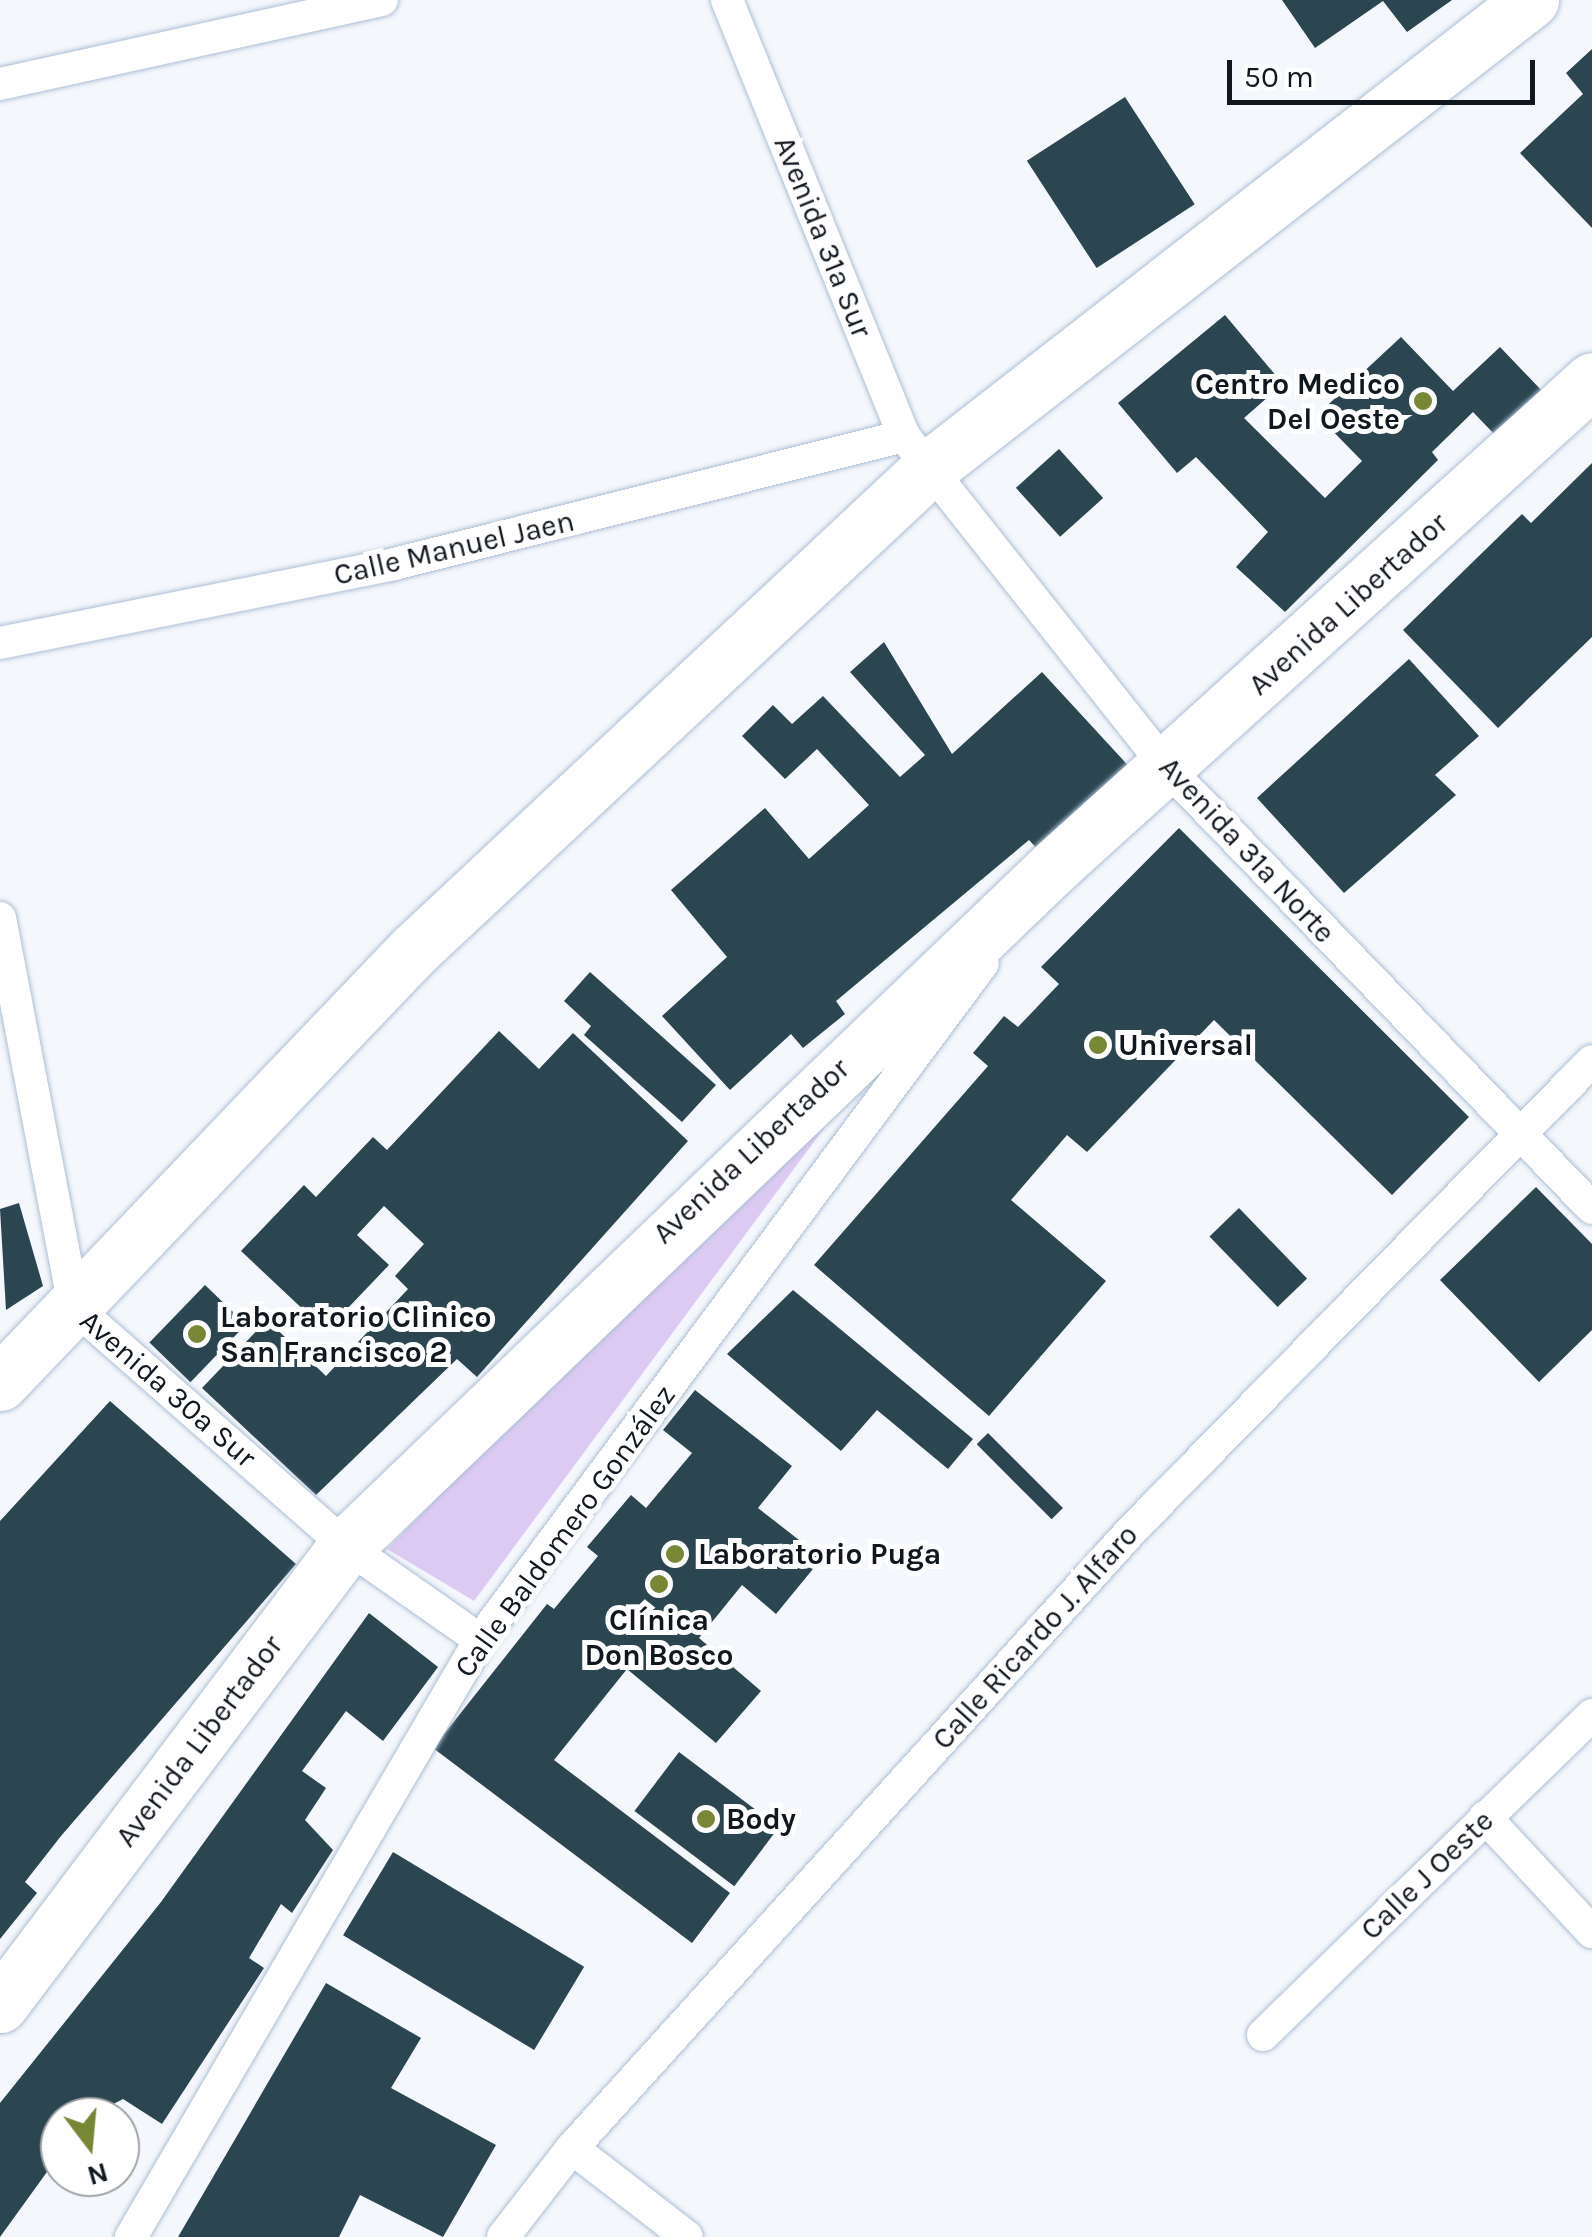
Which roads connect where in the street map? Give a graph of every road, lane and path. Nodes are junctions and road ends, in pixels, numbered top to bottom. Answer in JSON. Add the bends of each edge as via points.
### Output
{"nodes":[{"id":1,"x":382,"y":0,"type":"edge"},
{"id":2,"x":727,"y":0,"type":"edge"},
{"id":3,"x":1531,"y":0,"type":"edge"},
{"id":4,"x":231,"y":16,"type":"edge"},
{"id":5,"x":0,"y":84,"type":"edge"},
{"id":6,"x":1592,"y":380,"type":"edge"},
{"id":7,"x":918,"y":451,"type":"junction"},
{"id":8,"x":0,"y":643,"type":"edge"},
{"id":9,"x":1168,"y":768,"type":"junction"},
{"id":10,"x":1057,"y":864,"type":"junction"},
{"id":11,"x":0,"y":918,"type":"edge"},
{"id":12,"x":1592,"y":1061,"type":"edge"},
{"id":13,"x":1516,"y":1131,"type":"junction"},
{"id":14,"x":1592,"y":1208,"type":"edge"},
{"id":15,"x":74,"y":1307,"type":"junction"},
{"id":16,"x":0,"y":1383,"type":"edge"},
{"id":17,"x":346,"y":1546,"type":"junction"},
{"id":18,"x":480,"y":1640,"type":"junction"},
{"id":19,"x":1592,"y":1715,"type":"edge"},
{"id":20,"x":1485,"y":1817,"type":"junction"},
{"id":21,"x":1592,"y":1932,"type":"edge"},
{"id":22,"x":0,"y":2005,"type":"edge"},
{"id":23,"x":1262,"y":2035,"type":"dead end"},
{"id":24,"x":572,"y":2148,"type":"junction"},
{"id":25,"x":131,"y":2237,"type":"edge"},
{"id":26,"x":504,"y":2237,"type":"edge"},
{"id":27,"x":687,"y":2237,"type":"edge"}],
"edges":[{"from":1,"to":4,"type":"street"},
{"from":2,"to":7,"type":"street","name":"Avenida 31a Sur"},
{"from":3,"to":7,"type":"highway"},
{"from":4,"to":5,"type":"street"},
{"from":6,"to":9,"type":"highway","name":"Avenida Libertador"},
{"from":7,"to":8,"type":"street","name":"Calle Manuel Jaen"},
{"from":7,"to":9,"type":"street","name":"Avenida 31a Norte"},
{"from":7,"to":15,"type":"highway","via":[[414,950]]},
{"from":9,"to":10,"type":"highway","name":"Avenida Libertador"},
{"from":9,"to":13,"type":"street","name":"Avenida 31a Norte"},
{"from":10,"to":17,"type":"highway","name":"Avenida Libertador"},
{"from":10,"to":18,"type":"street","name":"Calle Baldomero González"},
{"from":11,"to":15,"type":"street","name":"Avenida 30a Sur"},
{"from":12,"to":13,"type":"street","name":"Calle Ricardo J. Alfaro"},
{"from":13,"to":14,"type":"street","name":"Avenida 31a Norte"},
{"from":13,"to":24,"type":"street","name":"Calle Ricardo J. Alfaro","via":[[1130,1531]]},
{"from":15,"to":16,"type":"highway"},
{"from":15,"to":17,"type":"street","name":"Avenida 30a Sur"},
{"from":17,"to":18,"type":"street","name":"Avenida 30a Sur"},
{"from":17,"to":22,"type":"highway","name":"Avenida Libertador"},
{"from":18,"to":25,"type":"street","name":"Calle Baldomero González"},
{"from":19,"to":20,"type":"street","name":"Calle J Oeste"},
{"from":20,"to":21,"type":"street"},
{"from":20,"to":23,"type":"street","name":"Calle J Oeste"},
{"from":24,"to":26,"type":"street","name":"Calle Ricardo J. Alfaro"},
{"from":24,"to":27,"type":"street"}]}
